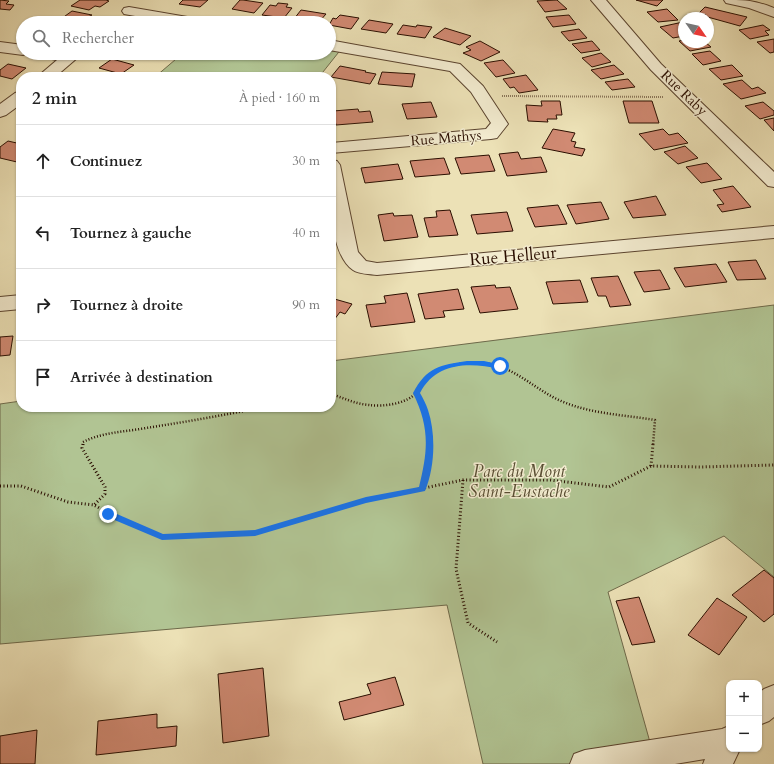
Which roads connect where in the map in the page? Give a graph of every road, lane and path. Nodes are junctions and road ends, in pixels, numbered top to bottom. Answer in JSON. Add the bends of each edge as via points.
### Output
{"nodes":[{"id":1,"x":144,"y":0,"type":"edge"},
{"id":2,"x":598,"y":0,"type":"edge"},
{"id":3,"x":731,"y":0,"type":"edge"},
{"id":4,"x":774,"y":14,"type":"edge"},
{"id":5,"x":133,"y":16,"type":"edge"},
{"id":6,"x":336,"y":46,"type":"edge"},
{"id":7,"x":0,"y":47,"type":"edge"},
{"id":8,"x":16,"y":49,"type":"edge"},
{"id":9,"x":66,"y":60,"type":"edge"},
{"id":10,"x":51,"y":72,"type":"edge"},
{"id":11,"x":481,"y":96,"type":"junction"},
{"id":12,"x":688,"y":97,"type":"junction"},
{"id":13,"x":16,"y":100,"type":"edge"},
{"id":14,"x":0,"y":112,"type":"edge"},
{"id":15,"x":336,"y":148,"type":"edge"},
{"id":16,"x":774,"y":182,"type":"edge"},
{"id":17,"x":336,"y":190,"type":"edge"},
{"id":18,"x":774,"y":232,"type":"edge"},
{"id":19,"x":16,"y":302,"type":"edge"},
{"id":20,"x":0,"y":304,"type":"edge"},
{"id":21,"x":417,"y":393,"type":"junction"},
{"id":22,"x":336,"y":396,"type":"edge"},
{"id":23,"x":236,"y":412,"type":"edge"},
{"id":24,"x":774,"y":465,"type":"edge"},
{"id":25,"x":651,"y":466,"type":"junction"},
{"id":26,"x":463,"y":480,"type":"junction"},
{"id":27,"x":0,"y":486,"type":"edge"},
{"id":28,"x":422,"y":489,"type":"junction"},
{"id":29,"x":94,"y":505,"type":"junction"},
{"id":30,"x":497,"y":642,"type":"dead end"},
{"id":31,"x":774,"y":698,"type":"edge"},
{"id":32,"x":762,"y":709,"type":"edge"},
{"id":33,"x":724,"y":748,"type":"edge"},
{"id":34,"x":585,"y":764,"type":"edge"}],
"edges":[{"from":1,"to":5,"type":"street","via":[[124,15]]},
{"from":2,"to":12,"type":"street","name":"Rue Raby","via":[[656,67]]},
{"from":3,"to":4,"type":"street","via":[[753,5]]},
{"from":6,"to":11,"type":"street","name":"Rue Mathys","via":[[455,67]]},
{"from":7,"to":8,"type":"street"},
{"from":9,"to":10,"type":"street"},
{"from":11,"to":12,"type":"path"},
{"from":11,"to":15,"type":"street","name":"Rue Mathys","via":[[500,124],[491,134]]},
{"from":12,"to":16,"type":"street","name":"Rue Raby"},
{"from":13,"to":14,"type":"street"},
{"from":17,"to":18,"type":"street","name":"Rue Helleur","via":[[349,254],[360,266],[377,269]]},
{"from":19,"to":20,"type":"street"},
{"from":21,"to":22,"type":"path","via":[[405,400],[374,405],[355,403]]},
{"from":21,"to":25,"type":"path","via":[[423,381],[434,372],[449,366],[467,363],[500,366],[565,403],[655,420]]},
{"from":21,"to":28,"type":"path","via":[[425,410],[430,435],[428,463]]},
{"from":23,"to":29,"type":"path","via":[[136,430],[109,432],[83,442],[82,448],[105,487],[105,494]]},
{"from":24,"to":25,"type":"path"},
{"from":25,"to":26,"type":"path","via":[[609,487],[550,480]]},
{"from":26,"to":28,"type":"path"},
{"from":26,"to":30,"type":"path","via":[[456,569],[468,623]]},
{"from":27,"to":29,"type":"path","via":[[21,486],[68,502]]},
{"from":28,"to":29,"type":"path","via":[[366,500],[247,534],[162,537],[108,514]]},
{"from":31,"to":32,"type":"street"},
{"from":33,"to":34,"type":"street"}]}
